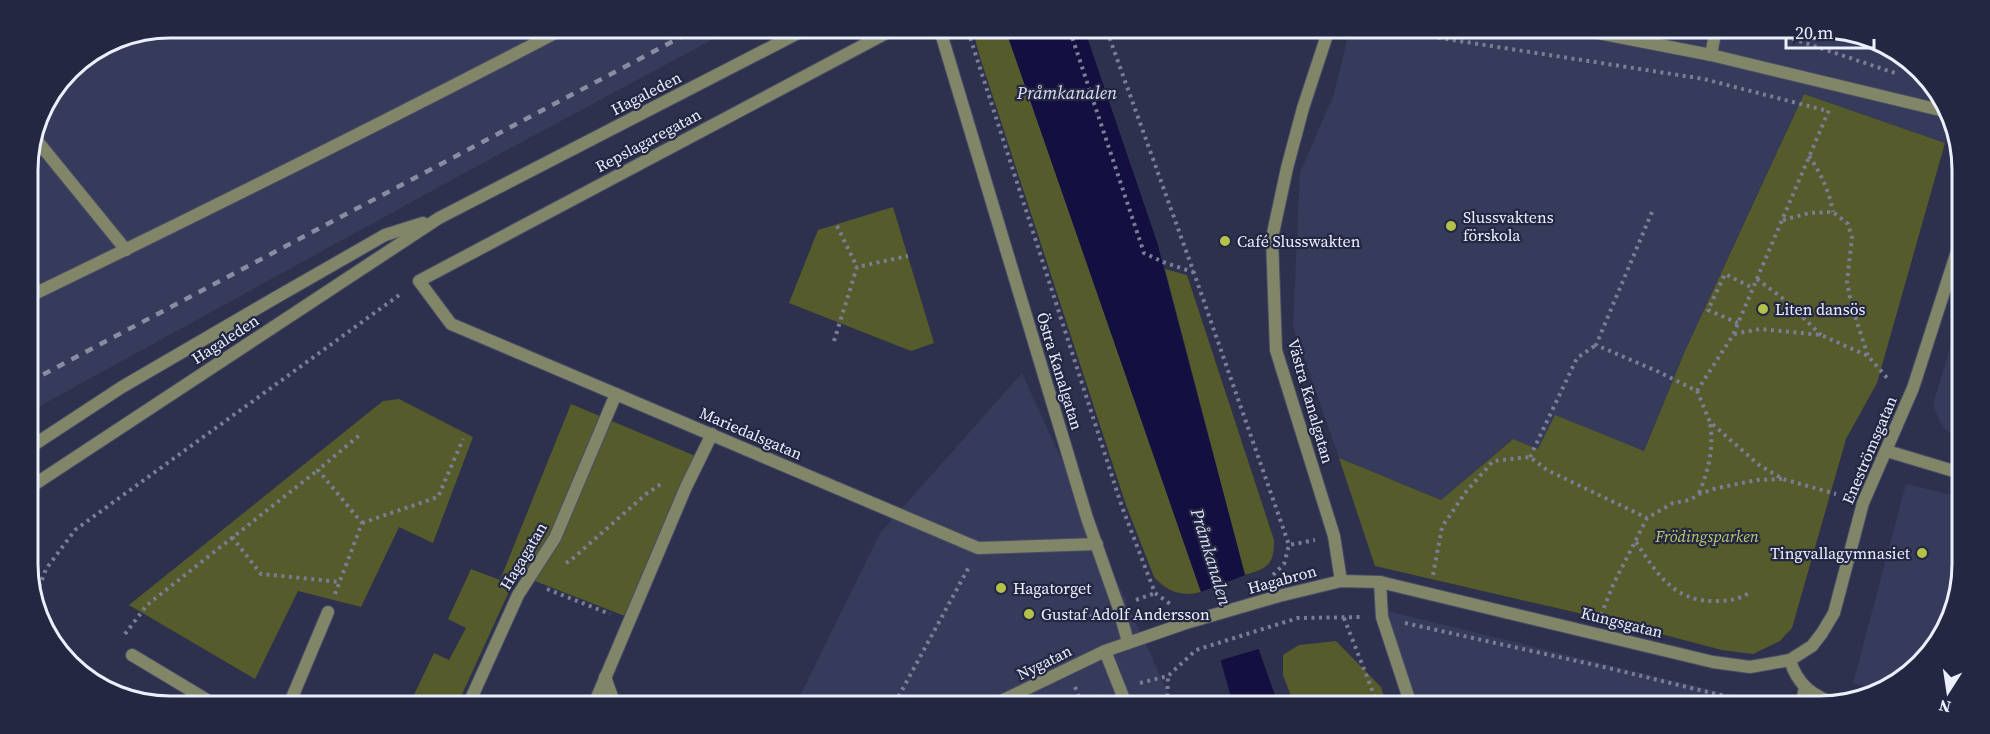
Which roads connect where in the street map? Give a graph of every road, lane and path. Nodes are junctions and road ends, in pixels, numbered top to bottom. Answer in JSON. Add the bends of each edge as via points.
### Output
{"nodes":[{"id":1,"x":546,"y":38,"type":"edge"},
{"id":2,"x":788,"y":38,"type":"edge"},
{"id":3,"x":877,"y":38,"type":"edge"},
{"id":4,"x":942,"y":38,"type":"edge"},
{"id":5,"x":971,"y":38,"type":"edge"},
{"id":6,"x":1072,"y":38,"type":"edge"},
{"id":7,"x":1110,"y":38,"type":"edge"},
{"id":8,"x":1326,"y":38,"type":"edge"},
{"id":9,"x":1440,"y":38,"type":"edge"},
{"id":10,"x":1624,"y":38,"type":"edge"},
{"id":11,"x":1714,"y":38,"type":"edge"},
{"id":12,"x":1790,"y":38,"type":"edge"},
{"id":13,"x":1711,"y":55,"type":"junction"},
{"id":14,"x":1898,"y":74,"type":"dead end"},
{"id":15,"x":1938,"y":110,"type":"edge"},
{"id":16,"x":40,"y":145,"type":"edge"},
{"id":17,"x":1809,"y":156,"type":"junction"},
{"id":18,"x":1652,"y":212,"type":"dead end"},
{"id":19,"x":1833,"y":212,"type":"junction"},
{"id":20,"x":438,"y":218,"type":"junction"},
{"id":21,"x":1782,"y":220,"type":"junction"},
{"id":22,"x":837,"y":226,"type":"dead end"},
{"id":23,"x":126,"y":250,"type":"junction"},
{"id":24,"x":908,"y":256,"type":"dead end"},
{"id":25,"x":1953,"y":261,"type":"edge"},
{"id":26,"x":857,"y":267,"type":"junction"},
{"id":27,"x":1194,"y":273,"type":"junction"},
{"id":28,"x":1757,"y":279,"type":"junction"},
{"id":29,"x":419,"y":281,"type":"junction"},
{"id":30,"x":1753,"y":288,"type":"junction"},
{"id":31,"x":38,"y":292,"type":"edge"},
{"id":32,"x":1738,"y":323,"type":"junction"},
{"id":33,"x":1733,"y":334,"type":"junction"},
{"id":34,"x":1821,"y":335,"type":"junction"},
{"id":35,"x":834,"y":341,"type":"dead end"},
{"id":36,"x":1596,"y":345,"type":"junction"},
{"id":37,"x":1869,"y":356,"type":"junction"},
{"id":38,"x":1888,"y":379,"type":"dead end"},
{"id":39,"x":1697,"y":391,"type":"junction"},
{"id":40,"x":616,"y":394,"type":"junction"},
{"id":41,"x":1710,"y":422,"type":"junction"},
{"id":42,"x":362,"y":434,"type":"dead end"},
{"id":43,"x":712,"y":434,"type":"junction"},
{"id":44,"x":464,"y":439,"type":"dead end"},
{"id":45,"x":38,"y":442,"type":"edge"},
{"id":46,"x":1887,"y":451,"type":"junction"},
{"id":47,"x":1530,"y":457,"type":"junction"},
{"id":48,"x":700,"y":459,"type":"junction"},
{"id":49,"x":318,"y":470,"type":"junction"},
{"id":50,"x":1953,"y":471,"type":"edge"},
{"id":51,"x":1783,"y":479,"type":"junction"},
{"id":52,"x":38,"y":482,"type":"edge"},
{"id":53,"x":1699,"y":494,"type":"junction"},
{"id":54,"x":1836,"y":494,"type":"dead end"},
{"id":55,"x":1647,"y":518,"type":"junction"},
{"id":56,"x":362,"y":523,"type":"junction"},
{"id":57,"x":1334,"y":536,"type":"junction"},
{"id":58,"x":232,"y":537,"type":"junction"},
{"id":59,"x":1635,"y":541,"type":"junction"},
{"id":60,"x":1097,"y":544,"type":"junction"},
{"id":61,"x":1289,"y":545,"type":"junction"},
{"id":62,"x":978,"y":548,"type":"junction"},
{"id":63,"x":562,"y":564,"type":"dead end"},
{"id":64,"x":1271,"y":576,"type":"dead end"},
{"id":65,"x":1341,"y":581,"type":"junction"},
{"id":66,"x":340,"y":582,"type":"junction"},
{"id":67,"x":526,"y":582,"type":"junction"},
{"id":68,"x":1380,"y":582,"type":"junction"},
{"id":69,"x":40,"y":586,"type":"edge"},
{"id":70,"x":1429,"y":593,"type":"junction"},
{"id":71,"x":1749,"y":593,"type":"dead end"},
{"id":72,"x":1177,"y":608,"type":"dead end"},
{"id":73,"x":328,"y":612,"type":"joint"},
{"id":74,"x":1382,"y":616,"type":"junction"},
{"id":75,"x":1344,"y":618,"type":"junction"},
{"id":76,"x":628,"y":622,"type":"junction"},
{"id":77,"x":1595,"y":633,"type":"junction"},
{"id":78,"x":1128,"y":642,"type":"junction"},
{"id":79,"x":1106,"y":651,"type":"junction"},
{"id":80,"x":132,"y":655,"type":"joint"},
{"id":81,"x":1790,"y":660,"type":"junction"},
{"id":82,"x":1168,"y":676,"type":"junction"},
{"id":83,"x":605,"y":677,"type":"junction"},
{"id":84,"x":1120,"y":687,"type":"junction"},
{"id":85,"x":1805,"y":687,"type":"junction"},
{"id":86,"x":200,"y":696,"type":"edge"},
{"id":87,"x":293,"y":696,"type":"edge"},
{"id":88,"x":472,"y":696,"type":"edge"},
{"id":89,"x":597,"y":696,"type":"edge"},
{"id":90,"x":612,"y":696,"type":"edge"},
{"id":91,"x":899,"y":696,"type":"edge"},
{"id":92,"x":1012,"y":696,"type":"edge"},
{"id":93,"x":1103,"y":696,"type":"edge"},
{"id":94,"x":1123,"y":696,"type":"edge"},
{"id":95,"x":1167,"y":696,"type":"edge"},
{"id":96,"x":1374,"y":696,"type":"edge"},
{"id":97,"x":1407,"y":696,"type":"edge"},
{"id":98,"x":1724,"y":696,"type":"edge"},
{"id":99,"x":1803,"y":696,"type":"edge"},
{"id":100,"x":1818,"y":696,"type":"edge"}],
"edges":[{"from":1,"to":23,"type":"street"},
{"from":2,"to":20,"type":"street","name":"Hagaleden"},
{"from":3,"to":29,"type":"street","name":"Repslagaregatan"},
{"from":4,"to":60,"type":"street","name":"Östra Kanalgatan"},
{"from":5,"to":72,"type":"path","via":[[1122,507],[1155,593]]},
{"from":6,"to":27,"type":"path","via":[[1144,253]]},
{"from":7,"to":27,"type":"path"},
{"from":8,"to":57,"type":"street","name":"Västra Kanalgatan","via":[[1303,108],[1272,238],[1276,350]]},
{"from":9,"to":17,"type":"path","via":[[1704,79],[1828,111]]},
{"from":10,"to":13,"type":"street"},
{"from":11,"to":13,"type":"street"},
{"from":12,"to":14,"type":"path"},
{"from":13,"to":15,"type":"street"},
{"from":16,"to":23,"type":"street"},
{"from":17,"to":19,"type":"path","via":[[1825,184]]},
{"from":17,"to":21,"type":"path"},
{"from":18,"to":36,"type":"path"},
{"from":19,"to":21,"type":"path"},
{"from":19,"to":37,"type":"path","via":[[1848,224],[1852,237],[1846,281]]},
{"from":20,"to":45,"type":"street","name":"Hagaleden","via":[[385,235],[122,387]]},
{"from":20,"to":52,"type":"street","name":"Hagaleden"},
{"from":21,"to":28,"type":"path"},
{"from":22,"to":26,"type":"path"},
{"from":23,"to":31,"type":"street"},
{"from":24,"to":26,"type":"path"},
{"from":25,"to":46,"type":"street","name":"Eneströmsgatan","via":[[1913,388]]},
{"from":26,"to":35,"type":"path"},
{"from":27,"to":61,"type":"path"},
{"from":28,"to":30,"type":"path"},
{"from":28,"to":34,"type":"path"},
{"from":29,"to":40,"type":"street","name":"Mariedalsgatan","via":[[451,324]]},
{"from":29,"to":69,"type":"path","via":[[75,530],[46,568]]},
{"from":30,"to":32,"type":"path"},
{"from":30,"to":32,"type":"path","via":[[1725,274],[1708,310]]},
{"from":32,"to":33,"type":"path"},
{"from":33,"to":34,"type":"path","via":[[1760,329]]},
{"from":33,"to":39,"type":"path"},
{"from":34,"to":37,"type":"path"},
{"from":36,"to":39,"type":"path"},
{"from":36,"to":47,"type":"path","via":[[1577,358]]},
{"from":37,"to":38,"type":"path"},
{"from":39,"to":41,"type":"path"},
{"from":40,"to":43,"type":"street","name":"Mariedalsgatan"},
{"from":40,"to":67,"type":"street","name":"Hagagatan","via":[[555,538]]},
{"from":41,"to":51,"type":"path","via":[[1759,465]]},
{"from":41,"to":53,"type":"path","via":[[1710,463]]},
{"from":42,"to":49,"type":"path"},
{"from":43,"to":48,"type":"street"},
{"from":43,"to":62,"type":"street","name":"Mariedalsgatan"},
{"from":44,"to":56,"type":"path","via":[[438,497]]},
{"from":46,"to":50,"type":"street"},
{"from":46,"to":81,"type":"street","name":"Eneströmsgatan","via":[[1863,503],[1834,613],[1812,646]]},
{"from":47,"to":55,"type":"path","via":[[1547,470]]},
{"from":47,"to":70,"type":"path","via":[[1493,461],[1465,493],[1442,527]]},
{"from":48,"to":63,"type":"path","via":[[646,494],[572,560]]},
{"from":48,"to":76,"type":"street"},
{"from":49,"to":56,"type":"path"},
{"from":49,"to":58,"type":"path"},
{"from":51,"to":53,"type":"path","via":[[1756,480]]},
{"from":51,"to":54,"type":"path"},
{"from":53,"to":55,"type":"path"},
{"from":55,"to":59,"type":"path"},
{"from":56,"to":66,"type":"path"},
{"from":57,"to":61,"type":"path"},
{"from":57,"to":65,"type":"street","name":"Västra Kanalgatan"},
{"from":58,"to":66,"type":"path","via":[[261,574]]},
{"from":58,"to":80,"type":"path","via":[[147,604],[119,642]]},
{"from":59,"to":71,"type":"path","via":[[1666,584],[1686,597],[1725,601]]},
{"from":59,"to":77,"type":"path"},
{"from":60,"to":62,"type":"street","name":"Mariedalsgatan"},
{"from":60,"to":78,"type":"street","name":"Östra Kanalgatan"},
{"from":61,"to":64,"type":"path","via":[[1284,564]]},
{"from":62,"to":91,"type":"path"},
{"from":65,"to":68,"type":"street"},
{"from":65,"to":78,"type":"street","name":"Hagabron"},
{"from":66,"to":73,"type":"path"},
{"from":67,"to":76,"type":"path"},
{"from":67,"to":88,"type":"street","name":"Hagagatan"},
{"from":68,"to":70,"type":"street","name":"Kungsgatan"},
{"from":68,"to":74,"type":"street"},
{"from":70,"to":77,"type":"street","name":"Kungsgatan"},
{"from":73,"to":87,"type":"street"},
{"from":74,"to":75,"type":"path"},
{"from":74,"to":97,"type":"street"},
{"from":74,"to":98,"type":"path"},
{"from":75,"to":82,"type":"path","via":[[1298,618],[1196,650]]},
{"from":75,"to":96,"type":"path"},
{"from":76,"to":83,"type":"street"},
{"from":77,"to":81,"type":"street","name":"Kungsgatan","via":[[1713,662],[1750,667]]},
{"from":78,"to":79,"type":"street"},
{"from":79,"to":84,"type":"street"},
{"from":79,"to":92,"type":"street","name":"Nygatan"},
{"from":80,"to":86,"type":"street"},
{"from":81,"to":85,"type":"street","via":[[1796,677]]},
{"from":82,"to":84,"type":"path"},
{"from":82,"to":95,"type":"path"},
{"from":83,"to":89,"type":"street"},
{"from":83,"to":90,"type":"street"},
{"from":84,"to":93,"type":"path"},
{"from":84,"to":94,"type":"street"},
{"from":85,"to":99,"type":"street"},
{"from":85,"to":100,"type":"street"}]}
